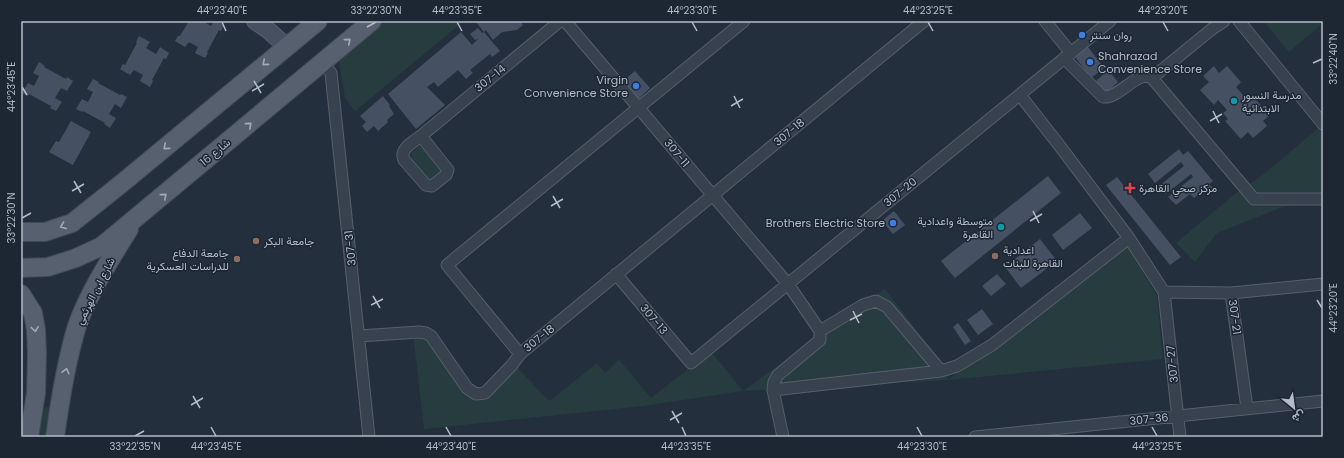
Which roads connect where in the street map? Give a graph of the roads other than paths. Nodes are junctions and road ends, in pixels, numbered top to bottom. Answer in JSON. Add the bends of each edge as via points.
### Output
{"nodes":[{"id":1,"x":255,"y":21,"type":"edge"},
{"id":2,"x":318,"y":21,"type":"edge"},
{"id":3,"x":372,"y":21,"type":"edge"},
{"id":4,"x":560,"y":21,"type":"edge"},
{"id":5,"x":566,"y":21,"type":"edge"},
{"id":6,"x":744,"y":21,"type":"edge"},
{"id":7,"x":924,"y":21,"type":"edge"},
{"id":8,"x":1045,"y":21,"type":"edge"},
{"id":9,"x":1110,"y":21,"type":"edge"},
{"id":10,"x":1224,"y":21,"type":"edge"},
{"id":11,"x":1239,"y":21,"type":"edge"},
{"id":12,"x":286,"y":46,"type":"junction"},
{"id":13,"x":1068,"y":56,"type":"junction"},
{"id":14,"x":323,"y":62,"type":"junction"},
{"id":15,"x":1152,"y":78,"type":"junction"},
{"id":16,"x":1020,"y":95,"type":"junction"},
{"id":17,"x":639,"y":108,"type":"junction"},
{"id":18,"x":1323,"y":124,"type":"edge"},
{"id":19,"x":421,"y":136,"type":"junction"},
{"id":20,"x":712,"y":195,"type":"junction"},
{"id":21,"x":1323,"y":199,"type":"edge"},
{"id":22,"x":134,"y":220,"type":"junction"},
{"id":23,"x":21,"y":232,"type":"edge"},
{"id":24,"x":1129,"y":238,"type":"junction"},
{"id":25,"x":21,"y":268,"type":"edge"},
{"id":26,"x":616,"y":274,"type":"junction"},
{"id":27,"x":788,"y":284,"type":"junction"},
{"id":28,"x":1323,"y":284,"type":"edge"},
{"id":29,"x":1164,"y":292,"type":"junction"},
{"id":30,"x":1231,"y":293,"type":"junction"},
{"id":31,"x":21,"y":294,"type":"edge"},
{"id":32,"x":820,"y":331,"type":"junction"},
{"id":33,"x":359,"y":336,"type":"junction"},
{"id":34,"x":520,"y":354,"type":"junction"},
{"id":35,"x":691,"y":363,"type":"joint"},
{"id":36,"x":941,"y":371,"type":"junction"},
{"id":37,"x":773,"y":390,"type":"junction"},
{"id":38,"x":36,"y":393,"type":"junction"},
{"id":39,"x":60,"y":396,"type":"junction"},
{"id":40,"x":1323,"y":401,"type":"edge"},
{"id":41,"x":1248,"y":408,"type":"junction"},
{"id":42,"x":1178,"y":416,"type":"junction"},
{"id":43,"x":27,"y":427,"type":"edge"},
{"id":44,"x":54,"y":437,"type":"edge"},
{"id":45,"x":369,"y":437,"type":"edge"},
{"id":46,"x":783,"y":437,"type":"edge"},
{"id":47,"x":975,"y":437,"type":"edge"},
{"id":48,"x":1180,"y":437,"type":"edge"}],
"edges":[{"from":1,"to":12,"type":"street"},
{"from":2,"to":12,"type":"main road"},
{"from":14,"to":3,"type":"main road","name":"شارع 16","one_way":true},
{"from":4,"to":19,"type":"street","name":"307-14"},
{"from":5,"to":17,"type":"street","name":"307-11"},
{"from":6,"to":17,"type":"street","name":"307-18"},
{"from":7,"to":20,"type":"street","name":"307-18"},
{"from":8,"to":13,"type":"street"},
{"from":9,"to":13,"type":"street","name":"307-20"},
{"from":10,"to":15,"type":"street"},
{"from":11,"to":18,"type":"street"},
{"from":12,"to":23,"type":"main road","one_way":true,"via":[[72,223],[45,232]]},
{"from":13,"to":15,"type":"street","via":[[1103,97],[1114,95],[1141,77],[1147,75]]},
{"from":13,"to":16,"type":"street","name":"307-20"},
{"from":22,"to":14,"type":"main road","name":"شارع 16","one_way":true},
{"from":14,"to":33,"type":"street","name":"307-31","via":[[331,73]]},
{"from":15,"to":21,"type":"street","via":[[1254,199]]},
{"from":16,"to":24,"type":"street"},
{"from":16,"to":27,"type":"street","name":"307-20"},
{"from":17,"to":20,"type":"street","name":"307-11"},
{"from":17,"to":34,"type":"street","name":"307-18","via":[[447,265]]},
{"from":19,"to":19,"type":"street","name":"307-14","via":[[404,150],[403,158],[426,185],[432,186],[446,175],[448,170]]},
{"from":20,"to":26,"type":"street","name":"307-18"},
{"from":20,"to":27,"type":"street","name":"307-11"},
{"from":22,"to":25,"type":"main road","name":"شارع 16","via":[[102,246],[76,258],[48,266]]},
{"from":39,"to":22,"type":"main road","name":"شارع ابن الهرثمي","one_way":true,"via":[[78,326],[98,281]]},
{"from":24,"to":29,"type":"street"},
{"from":24,"to":36,"type":"street","via":[[992,346],[957,366]]},
{"from":26,"to":34,"type":"street","name":"307-18"},
{"from":26,"to":35,"type":"street","name":"307-13"},
{"from":27,"to":32,"type":"street","name":"307-11"},
{"from":27,"to":35,"type":"street","name":"307-20"},
{"from":28,"to":30,"type":"street","name":"307-21"},
{"from":29,"to":30,"type":"street"},
{"from":29,"to":42,"type":"street","name":"307-27"},
{"from":30,"to":41,"type":"street","name":"307-21"},
{"from":31,"to":38,"type":"main road","one_way":true,"via":[[33,313],[36,330]]},
{"from":32,"to":36,"type":"street","via":[[863,305],[876,302],[887,307]]},
{"from":32,"to":37,"type":"street","via":[[820,340],[778,375]]},
{"from":33,"to":34,"type":"street","via":[[426,333],[431,336],[468,388],[476,394],[485,393],[512,366]]},
{"from":33,"to":45,"type":"street","name":"307-31"},
{"from":36,"to":37,"type":"street"},
{"from":37,"to":46,"type":"street"},
{"from":38,"to":39,"type":"main road"},
{"from":38,"to":43,"type":"main road"},
{"from":39,"to":44,"type":"main road","name":"شارع ابن الهرثمي"},
{"from":40,"to":41,"type":"street","name":"307-36"},
{"from":41,"to":42,"type":"street","name":"307-36"},
{"from":42,"to":47,"type":"street","name":"307-36"},
{"from":42,"to":48,"type":"street","name":"307-27"}]}
